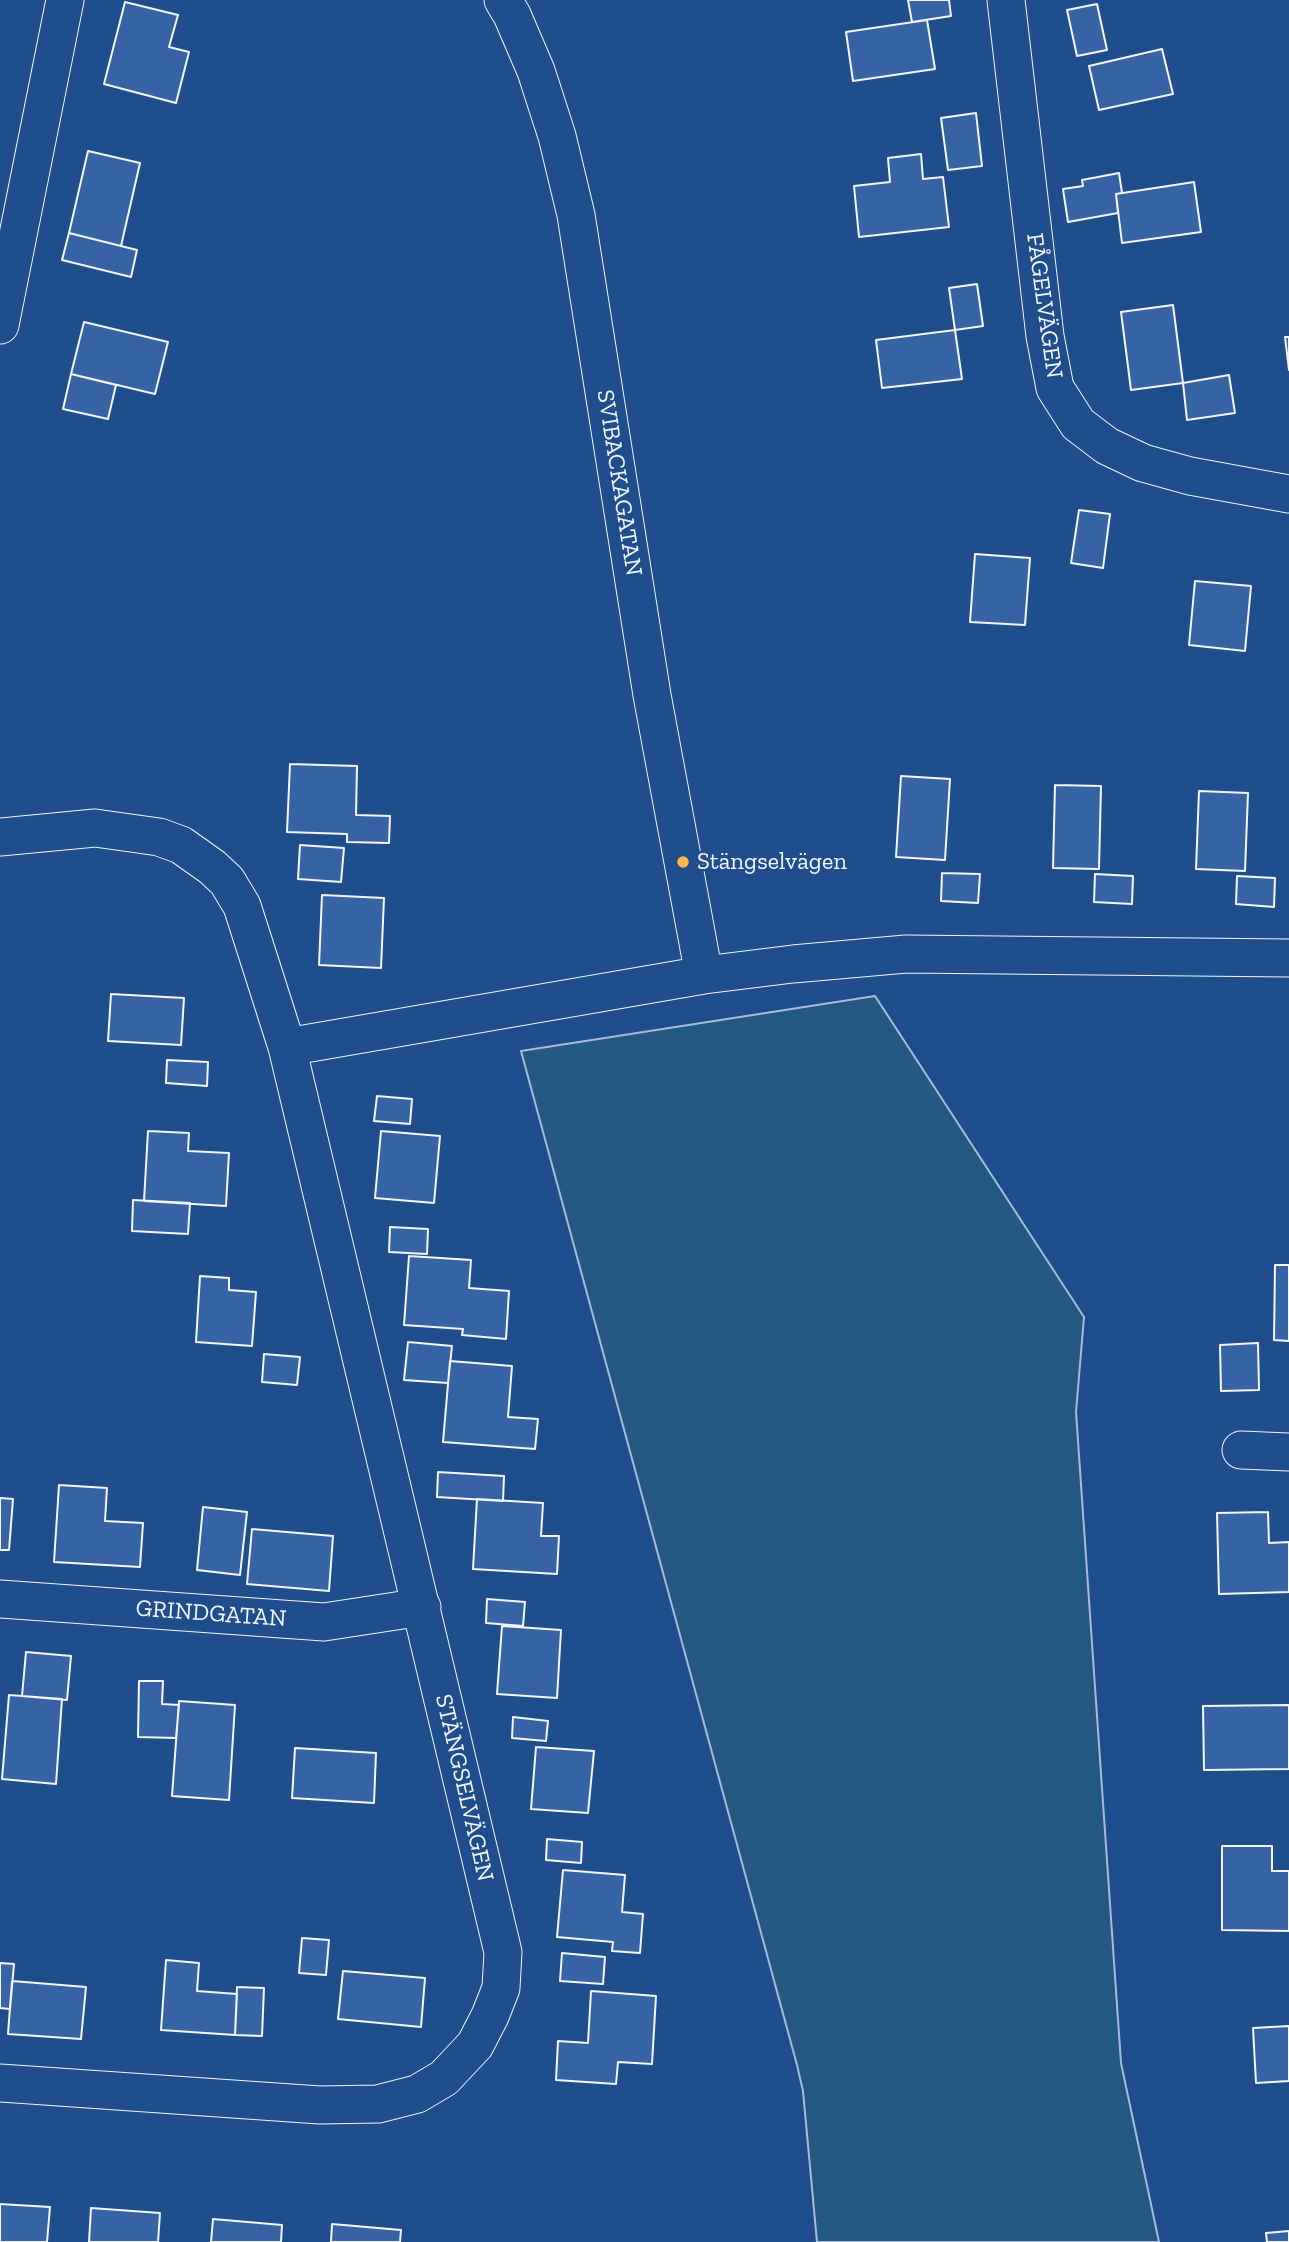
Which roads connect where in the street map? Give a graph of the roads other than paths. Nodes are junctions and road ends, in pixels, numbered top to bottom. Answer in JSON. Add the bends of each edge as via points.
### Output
{"nodes":[{"id":1,"x":65,"y":0,"type":"edge"},
{"id":2,"x":503,"y":0,"type":"edge"},
{"id":3,"x":1006,"y":0,"type":"edge"},
{"id":4,"x":0,"y":325,"type":"edge"},
{"id":5,"x":1289,"y":494,"type":"edge"},
{"id":6,"x":0,"y":838,"type":"edge"},
{"id":7,"x":1289,"y":958,"type":"edge"},
{"id":8,"x":704,"y":975,"type":"junction"},
{"id":9,"x":287,"y":1047,"type":"junction"},
{"id":10,"x":1241,"y":1450,"type":"dead end"},
{"id":11,"x":1289,"y":1452,"type":"edge"},
{"id":12,"x":0,"y":1599,"type":"edge"},
{"id":13,"x":422,"y":1607,"type":"junction"},
{"id":14,"x":0,"y":2083,"type":"edge"}],
"edges":[{"from":1,"to":4,"type":"street"},
{"from":2,"to":8,"type":"street","name":"SVIBACKAGATAN","via":[[536,71],[576,215],[652,695]]},
{"from":3,"to":5,"type":"street","name":"FÅGELVÄGEN","via":[[1055,388],[1078,424],[1107,446],[1143,463]]},
{"from":6,"to":9,"type":"street","name":"STÄNGSELVÄGEN","via":[[95,828],[159,837],[181,845],[212,867],[242,906]]},
{"from":7,"to":8,"type":"street","via":[[906,954]]},
{"from":8,"to":9,"type":"street"},
{"from":9,"to":13,"type":"street","name":"STÄNGSELVÄGEN"},
{"from":10,"to":11,"type":"street"},
{"from":12,"to":13,"type":"street","name":"GRINDGATAN","via":[[324,1622]]},
{"from":13,"to":14,"type":"street","name":"STÄNGSELVÄGEN","via":[[503,1952],[500,1988],[475,2045],[444,2078],[417,2094],[378,2104],[320,2105]]}]}
